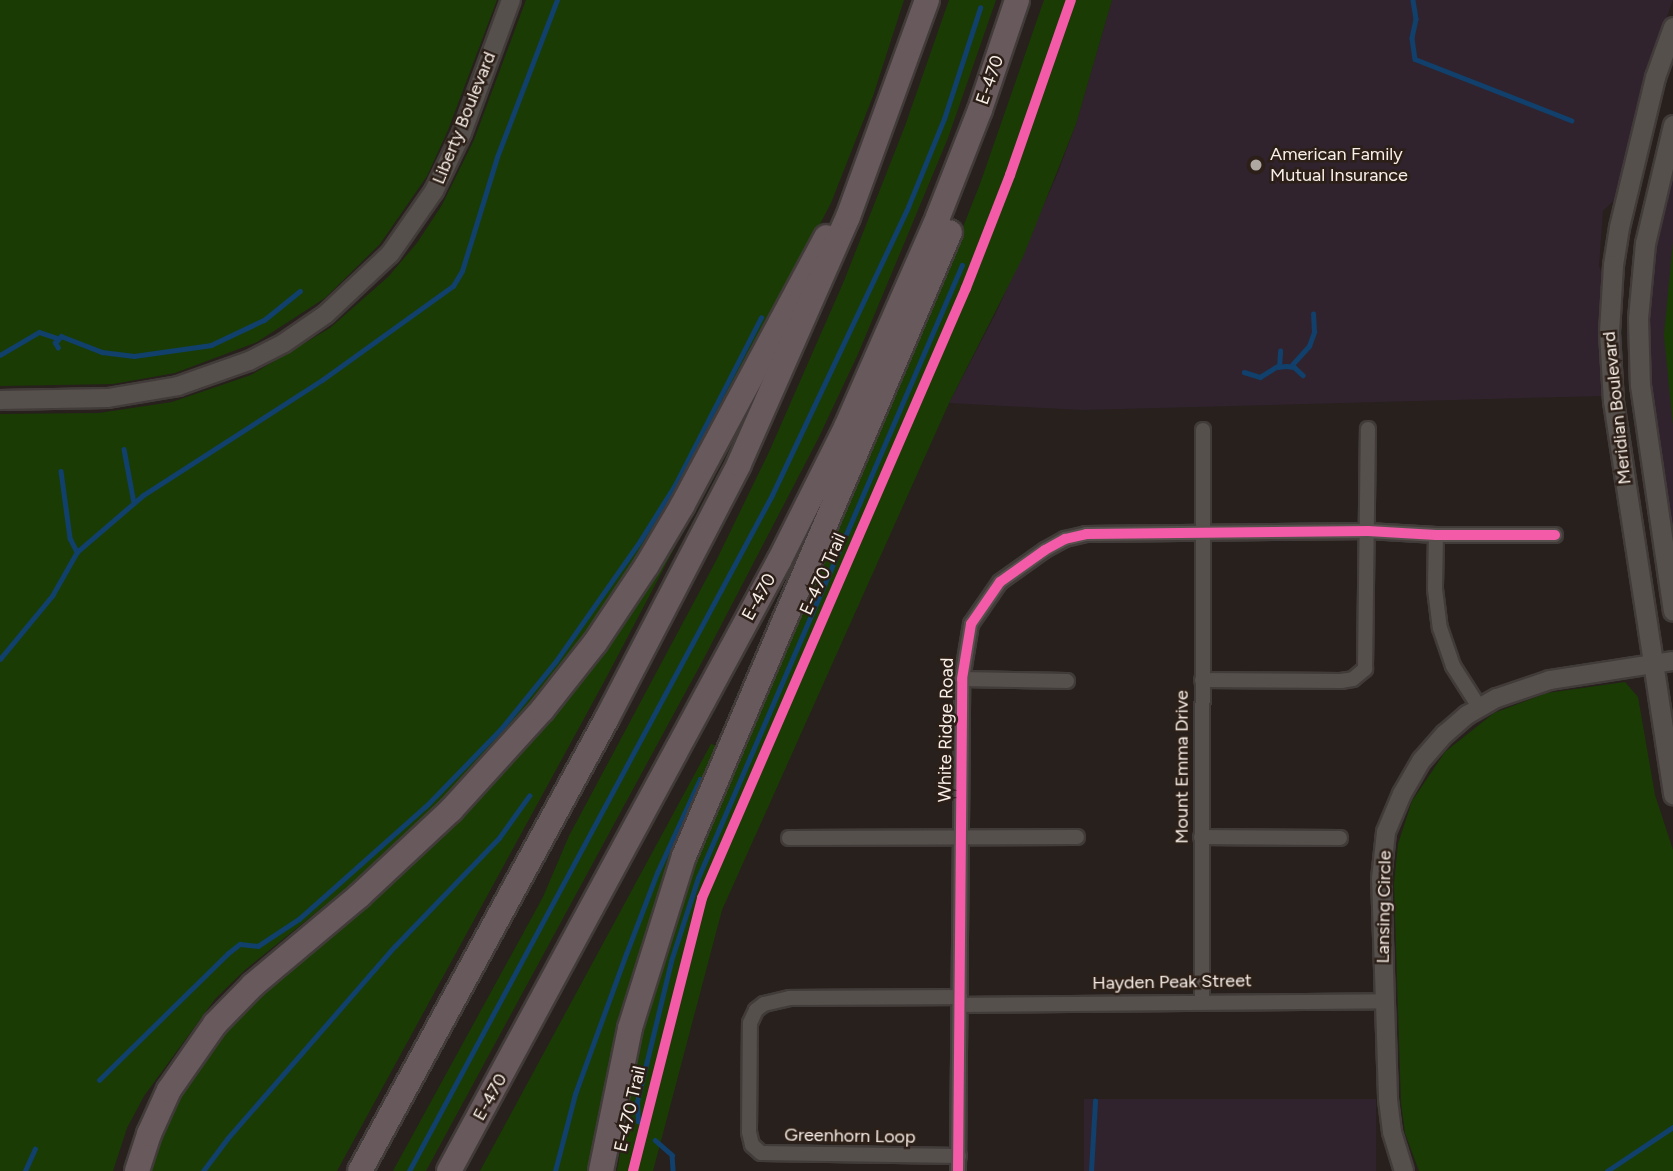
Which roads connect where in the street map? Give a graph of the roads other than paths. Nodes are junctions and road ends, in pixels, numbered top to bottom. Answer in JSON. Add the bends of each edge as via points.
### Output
{"nodes":[{"id":1,"x":511,"y":0,"type":"edge"},
{"id":2,"x":927,"y":0,"type":"edge"},
{"id":3,"x":1017,"y":0,"type":"edge"},
{"id":4,"x":1673,"y":27,"type":"edge"},
{"id":5,"x":1673,"y":125,"type":"edge"},
{"id":6,"x":958,"y":167,"type":"junction"},
{"id":7,"x":857,"y":194,"type":"junction"},
{"id":8,"x":0,"y":400,"type":"edge"},
{"id":9,"x":1368,"y":429,"type":"dead end"},
{"id":10,"x":1203,"y":430,"type":"dead end"},
{"id":11,"x":1368,"y":531,"type":"junction"},
{"id":12,"x":1202,"y":533,"type":"junction"},
{"id":13,"x":1436,"y":535,"type":"junction"},
{"id":14,"x":1555,"y":535,"type":"dead end"},
{"id":15,"x":1673,"y":611,"type":"edge"},
{"id":16,"x":1673,"y":661,"type":"edge"},
{"id":17,"x":1652,"y":664,"type":"junction"},
{"id":18,"x":962,"y":679,"type":"junction"},
{"id":19,"x":1202,"y":680,"type":"junction"},
{"id":20,"x":1067,"y":681,"type":"dead end"},
{"id":21,"x":1479,"y":707,"type":"junction"},
{"id":22,"x":1673,"y":794,"type":"edge"},
{"id":23,"x":1077,"y":837,"type":"dead end"},
{"id":24,"x":1201,"y":837,"type":"junction"},
{"id":25,"x":789,"y":838,"type":"dead end"},
{"id":26,"x":1340,"y":838,"type":"dead end"},
{"id":27,"x":961,"y":840,"type":"junction"},
{"id":28,"x":1202,"y":1000,"type":"junction"},
{"id":29,"x":960,"y":1001,"type":"junction"},
{"id":30,"x":1384,"y":1001,"type":"junction"},
{"id":31,"x":158,"y":1111,"type":"junction"},
{"id":32,"x":958,"y":1163,"type":"edge"},
{"id":33,"x":125,"y":1171,"type":"edge"},
{"id":34,"x":137,"y":1171,"type":"edge"},
{"id":35,"x":360,"y":1171,"type":"edge"},
{"id":36,"x":449,"y":1171,"type":"edge"},
{"id":37,"x":601,"y":1171,"type":"edge"},
{"id":38,"x":1404,"y":1171,"type":"edge"}],
"edges":[{"from":1,"to":8,"type":"street","name":"Liberty Boulevard","via":[[462,132],[434,191],[390,254],[321,318],[249,361],[178,386],[108,398]]},
{"from":2,"to":7,"type":"highway"},
{"from":3,"to":6,"type":"highway","name":"E-470"},
{"from":4,"to":17,"type":"main road","name":"Meridian Boulevard","via":[[1655,77],[1619,227],[1609,309],[1613,401]]},
{"from":5,"to":15,"type":"main road","name":"Meridian Boulevard","via":[[1644,250],[1638,350]]},
{"from":6,"to":36,"type":"highway","name":"E-470","via":[[877,360],[804,511]]},
{"from":6,"to":37,"type":"highway","via":[[959,209],[664,912],[626,1044]]},
{"from":7,"to":31,"type":"highway","via":[[823,241],[658,548],[569,676],[451,810],[233,1004],[192,1052]]},
{"from":7,"to":35,"type":"highway","via":[[785,365],[696,550]]},
{"from":9,"to":11,"type":"street"},
{"from":10,"to":12,"type":"street","name":"Mount Emma Drive"},
{"from":11,"to":12,"type":"street","name":"White Ridge Road"},
{"from":11,"to":13,"type":"street","name":"White Ridge Road"},
{"from":11,"to":19,"type":"street","via":[[1366,659],[1360,674],[1341,681]]},
{"from":12,"to":18,"type":"street","name":"White Ridge Road","via":[[1086,534],[1065,539],[1020,565],[993,590],[971,624]]},
{"from":12,"to":19,"type":"street","name":"Mount Emma Drive"},
{"from":13,"to":14,"type":"street","name":"White Ridge Road"},
{"from":13,"to":21,"type":"street","via":[[1440,628],[1453,666]]},
{"from":16,"to":17,"type":"street","name":"Lansing Circle"},
{"from":17,"to":21,"type":"street","name":"Lansing Circle","via":[[1537,683]]},
{"from":17,"to":22,"type":"main road","name":"Meridian Boulevard"},
{"from":18,"to":20,"type":"street"},
{"from":18,"to":27,"type":"street","name":"White Ridge Road"},
{"from":19,"to":24,"type":"street","name":"Mount Emma Drive"},
{"from":21,"to":30,"type":"street","name":"Lansing Circle","via":[[1422,760],[1398,801],[1387,832],[1381,879]]},
{"from":23,"to":27,"type":"street"},
{"from":24,"to":26,"type":"street"},
{"from":24,"to":28,"type":"street","name":"Mount Emma Drive"},
{"from":25,"to":27,"type":"street"},
{"from":27,"to":29,"type":"street","name":"White Ridge Road"},
{"from":28,"to":29,"type":"street","name":"Hayden Peak Street"},
{"from":28,"to":30,"type":"street","name":"Hayden Peak Street"},
{"from":29,"to":32,"type":"street","name":"White Ridge Road"},
{"from":29,"to":32,"type":"street","name":"Greenhorn Loop","via":[[790,998],[764,1004],[750,1023],[748,1132],[761,1153]]},
{"from":30,"to":38,"type":"street","name":"Lansing Circle","via":[[1389,1117]]},
{"from":31,"to":33,"type":"highway","via":[[139,1127]]},
{"from":31,"to":34,"type":"highway"}]}
